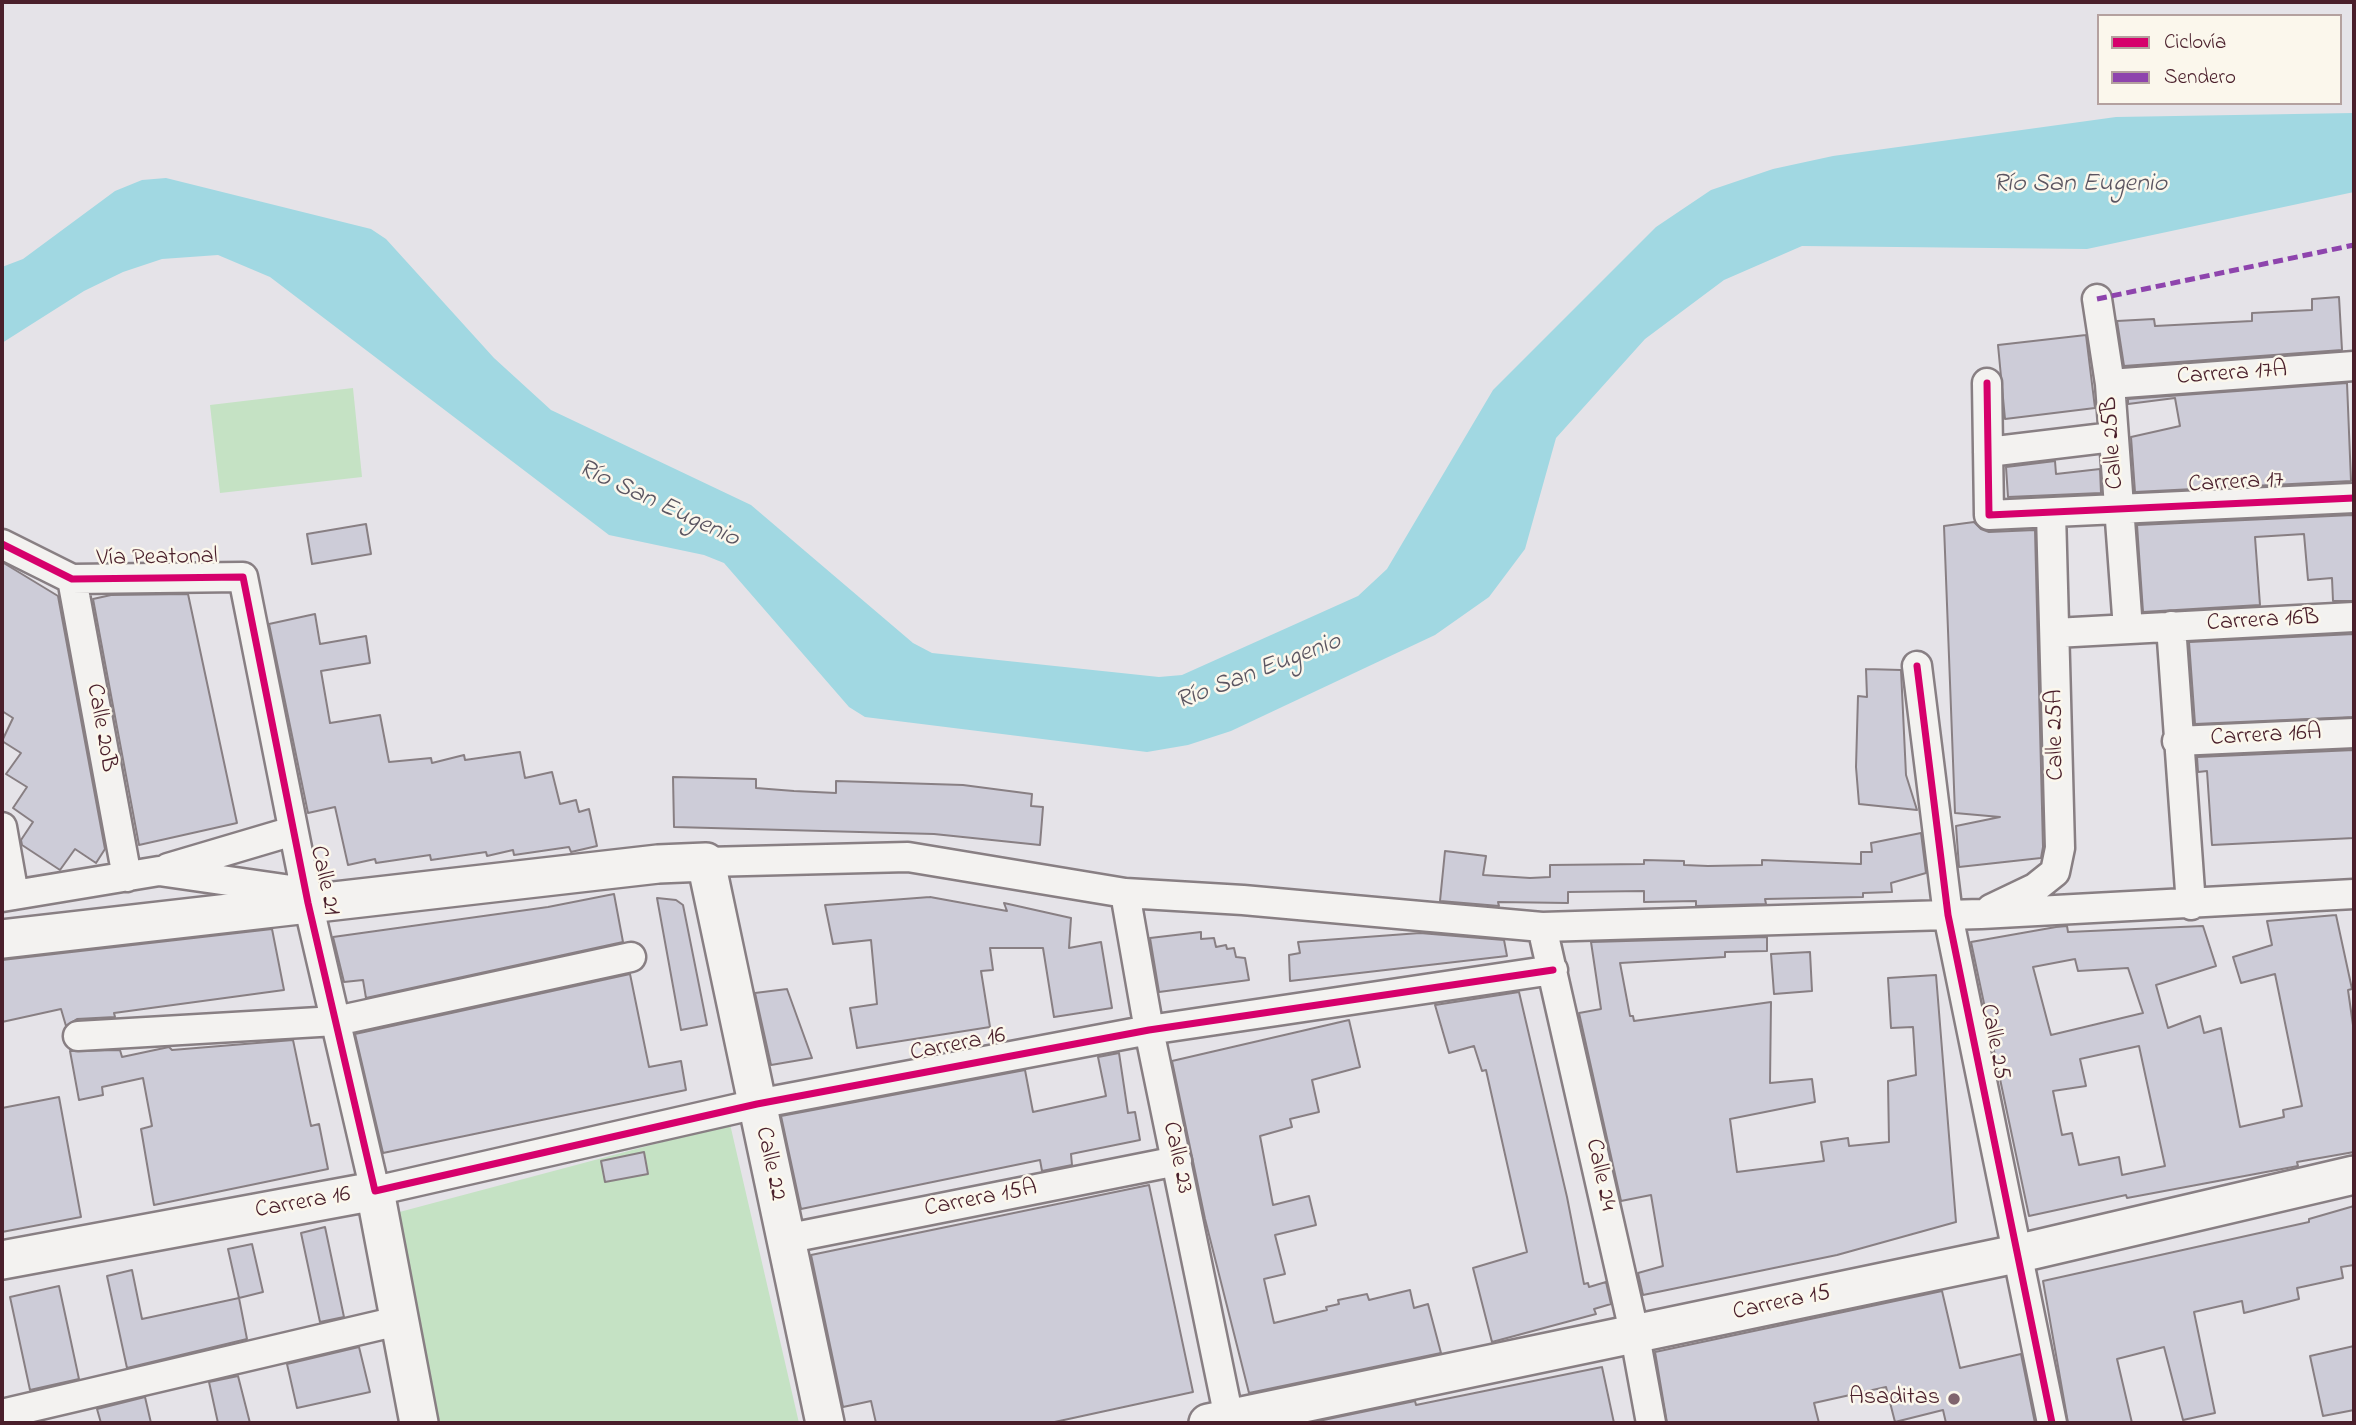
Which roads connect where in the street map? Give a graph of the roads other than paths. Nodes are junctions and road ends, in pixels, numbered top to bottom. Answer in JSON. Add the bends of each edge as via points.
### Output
{"nodes":[{"id":1,"x":2097,"y":299,"type":"dead end"},
{"id":2,"x":2354,"y":366,"type":"edge"},
{"id":3,"x":1987,"y":383,"type":"dead end"},
{"id":4,"x":2110,"y":384,"type":"junction"},
{"id":5,"x":2113,"y":437,"type":"junction"},
{"id":6,"x":1988,"y":452,"type":"junction"},
{"id":7,"x":2354,"y":498,"type":"edge"},
{"id":8,"x":2119,"y":509,"type":"junction"},
{"id":9,"x":2051,"y":513,"type":"junction"},
{"id":10,"x":2,"y":544,"type":"edge"},
{"id":11,"x":243,"y":577,"type":"joint"},
{"id":12,"x":72,"y":579,"type":"junction"},
{"id":13,"x":2354,"y":617,"type":"edge"},
{"id":14,"x":2171,"y":626,"type":"junction"},
{"id":15,"x":2128,"y":629,"type":"junction"},
{"id":16,"x":2055,"y":633,"type":"junction"},
{"id":17,"x":1917,"y":666,"type":"dead end"},
{"id":18,"x":2354,"y":733,"type":"edge"},
{"id":19,"x":2177,"y":741,"type":"junction"},
{"id":20,"x":2,"y":827,"type":"edge"},
{"id":21,"x":293,"y":831,"type":"junction"},
{"id":22,"x":706,"y":862,"type":"junction"},
{"id":23,"x":159,"y":871,"type":"junction"},
{"id":24,"x":127,"y":877,"type":"junction"},
{"id":25,"x":1125,"y":893,"type":"junction"},
{"id":26,"x":2354,"y":894,"type":"edge"},
{"id":27,"x":8,"y":896,"type":"edge"},
{"id":28,"x":307,"y":898,"type":"junction"},
{"id":29,"x":2191,"y":905,"type":"junction"},
{"id":30,"x":1981,"y":914,"type":"junction"},
{"id":31,"x":1948,"y":915,"type":"junction"},
{"id":32,"x":1542,"y":927,"type":"junction"},
{"id":33,"x":2,"y":939,"type":"edge"},
{"id":34,"x":631,"y":957,"type":"dead end"},
{"id":35,"x":1553,"y":970,"type":"junction"},
{"id":36,"x":335,"y":1021,"type":"junction"},
{"id":37,"x":1149,"y":1030,"type":"junction"},
{"id":38,"x":78,"y":1037,"type":"dead end"},
{"id":39,"x":757,"y":1104,"type":"junction"},
{"id":40,"x":1177,"y":1161,"type":"junction"},
{"id":41,"x":2354,"y":1175,"type":"edge"},
{"id":42,"x":375,"y":1191,"type":"junction"},
{"id":43,"x":785,"y":1239,"type":"junction"},
{"id":44,"x":2016,"y":1254,"type":"junction"},
{"id":45,"x":2,"y":1260,"type":"edge"},
{"id":46,"x":398,"y":1321,"type":"junction"},
{"id":47,"x":1635,"y":1336,"type":"junction"},
{"id":48,"x":2,"y":1414,"type":"edge"},
{"id":49,"x":1222,"y":1422,"type":"edge"},
{"id":50,"x":419,"y":1423,"type":"edge"},
{"id":51,"x":825,"y":1423,"type":"edge"},
{"id":52,"x":1651,"y":1423,"type":"edge"},
{"id":53,"x":2052,"y":1423,"type":"edge"}],
"edges":[{"from":1,"to":4,"type":"street","name":"Calle 25B"},
{"from":2,"to":4,"type":"street","name":"Carrera 17A"},
{"from":3,"to":6,"type":"street"},
{"from":4,"to":5,"type":"street","name":"Calle 25B"},
{"from":5,"to":6,"type":"street"},
{"from":5,"to":8,"type":"street","name":"Calle 25B"},
{"from":6,"to":9,"type":"street","name":"Carrera 17","via":[[1989,515]]},
{"from":7,"to":8,"type":"street","name":"Carrera 17"},
{"from":8,"to":9,"type":"street","name":"Carrera 17"},
{"from":8,"to":15,"type":"street","name":"Calle 25B"},
{"from":9,"to":16,"type":"street","name":"Calle 25A"},
{"from":10,"to":12,"type":"street"},
{"from":11,"to":12,"type":"street","name":"Vía Peatonal"},
{"from":11,"to":21,"type":"street","name":"Calle 21"},
{"from":12,"to":24,"type":"street","name":"Calle 20B"},
{"from":13,"to":14,"type":"street","name":"Carrera 16B"},
{"from":14,"to":15,"type":"street"},
{"from":14,"to":19,"type":"street"},
{"from":15,"to":16,"type":"street"},
{"from":16,"to":30,"type":"street","name":"Calle 25A","via":[[2060,848],[2055,872],[2035,888]]},
{"from":17,"to":31,"type":"street","name":"Calle 25"},
{"from":18,"to":19,"type":"street","name":"Carrera 16A"},
{"from":19,"to":29,"type":"street"},
{"from":20,"to":27,"type":"street"},
{"from":21,"to":23,"type":"street"},
{"from":21,"to":28,"type":"street","name":"Calle 21"},
{"from":22,"to":25,"type":"street","via":[[908,858]]},
{"from":22,"to":28,"type":"main road"},
{"from":22,"to":39,"type":"main road","name":"Calle 22"},
{"from":23,"to":24,"type":"street"},
{"from":23,"to":28,"type":"street"},
{"from":24,"to":27,"type":"street"},
{"from":25,"to":32,"type":"street"},
{"from":25,"to":37,"type":"street","name":"Calle 23"},
{"from":26,"to":29,"type":"street"},
{"from":28,"to":33,"type":"main road"},
{"from":28,"to":36,"type":"street","name":"Calle 21"},
{"from":29,"to":30,"type":"street"},
{"from":30,"to":31,"type":"street"},
{"from":31,"to":32,"type":"street"},
{"from":31,"to":44,"type":"street","name":"Calle 25"},
{"from":32,"to":35,"type":"street","name":"Calle 24"},
{"from":34,"to":36,"type":"street"},
{"from":35,"to":37,"type":"street","name":"Carrera 16"},
{"from":35,"to":47,"type":"street","name":"Calle 24"},
{"from":36,"to":38,"type":"street"},
{"from":36,"to":42,"type":"street","name":"Calle 21"},
{"from":37,"to":39,"type":"street","name":"Carrera 16"},
{"from":37,"to":40,"type":"street","name":"Calle 23"},
{"from":39,"to":42,"type":"street","name":"Carrera 16"},
{"from":39,"to":43,"type":"main road","name":"Calle 22"},
{"from":40,"to":43,"type":"street","name":"Carrera 15A"},
{"from":40,"to":49,"type":"street","name":"Calle 23"},
{"from":41,"to":44,"type":"main road","name":"Carrera 15"},
{"from":42,"to":45,"type":"main road","name":"Carrera 16"},
{"from":42,"to":46,"type":"main road","name":"Calle 21"},
{"from":43,"to":51,"type":"main road","name":"Calle 22"},
{"from":44,"to":47,"type":"main road","name":"Carrera 15"},
{"from":44,"to":53,"type":"street","name":"Calle 25"},
{"from":46,"to":48,"type":"street"},
{"from":46,"to":50,"type":"main road","name":"Calle 21"},
{"from":47,"to":49,"type":"main road","name":"Carrera 15"},
{"from":47,"to":52,"type":"street","name":"Calle 24"}]}
